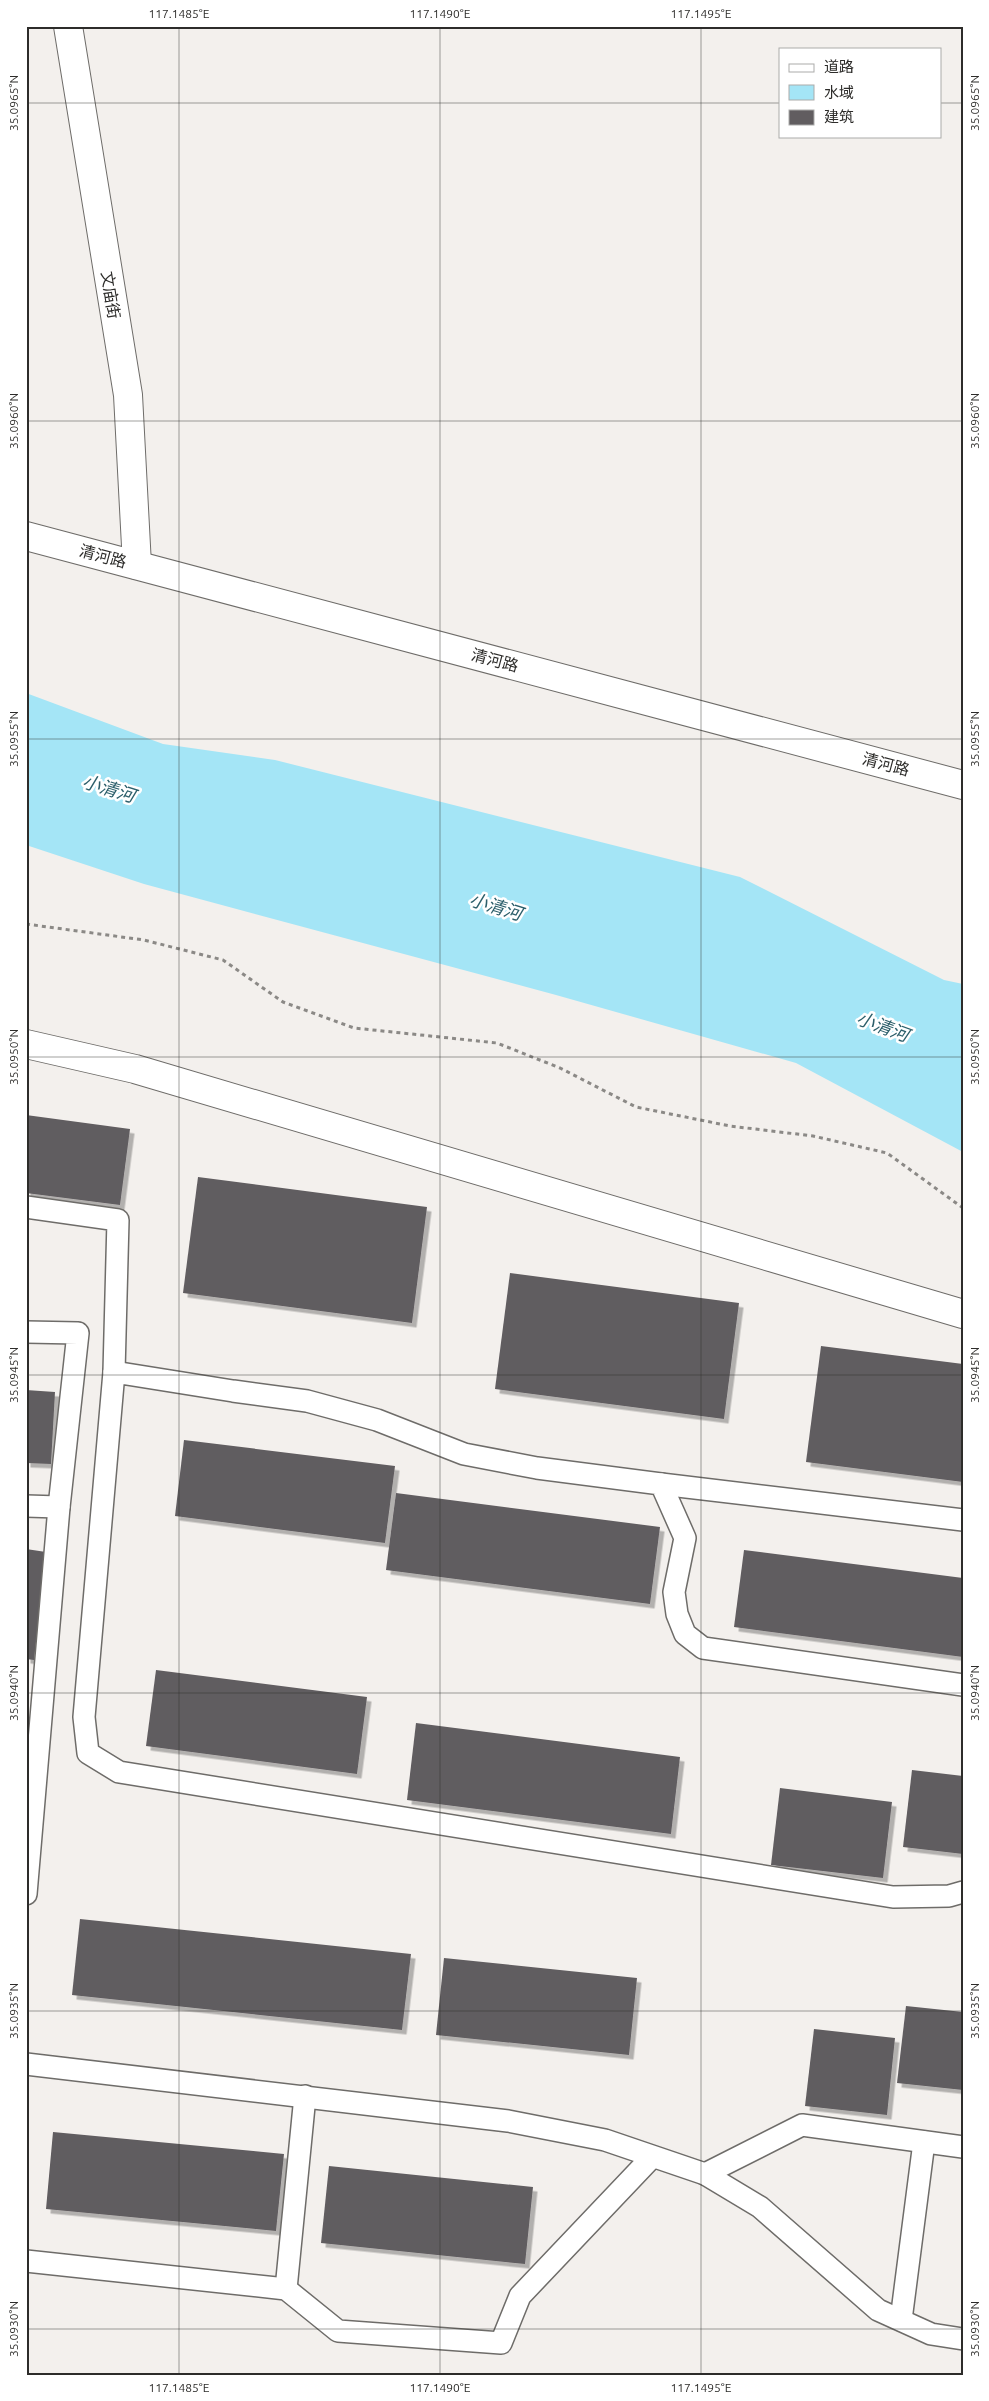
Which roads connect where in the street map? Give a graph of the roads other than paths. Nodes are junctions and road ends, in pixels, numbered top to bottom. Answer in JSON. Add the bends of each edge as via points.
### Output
{"nodes":[{"id":1,"x":68,"y":26,"type":"edge"},
{"id":2,"x":26,"y":536,"type":"edge"},
{"id":3,"x":137,"y":565,"type":"junction"},
{"id":4,"x":963,"y":785,"type":"edge"},
{"id":5,"x":26,"y":1044,"type":"edge"},
{"id":6,"x":26,"y":1207,"type":"edge"},
{"id":7,"x":963,"y":1314,"type":"edge"},
{"id":8,"x":26,"y":1332,"type":"edge"},
{"id":9,"x":114,"y":1372,"type":"junction"},
{"id":10,"x":661,"y":1484,"type":"junction"},
{"id":11,"x":26,"y":1506,"type":"edge"},
{"id":12,"x":59,"y":1507,"type":"junction"},
{"id":13,"x":963,"y":1520,"type":"edge"},
{"id":14,"x":963,"y":1685,"type":"edge"},
{"id":15,"x":34,"y":1700,"type":"edge"},
{"id":16,"x":27,"y":1884,"type":"edge"},
{"id":17,"x":963,"y":1892,"type":"edge"},
{"id":18,"x":26,"y":2064,"type":"edge"},
{"id":19,"x":305,"y":2096,"type":"junction"},
{"id":20,"x":924,"y":2142,"type":"junction"},
{"id":21,"x":963,"y":2147,"type":"edge"},
{"id":22,"x":652,"y":2157,"type":"junction"},
{"id":23,"x":704,"y":2174,"type":"junction"},
{"id":24,"x":26,"y":2261,"type":"edge"},
{"id":25,"x":286,"y":2289,"type":"junction"},
{"id":26,"x":900,"y":2320,"type":"junction"},
{"id":27,"x":963,"y":2339,"type":"edge"}],
"edges":[{"from":1,"to":3,"type":"street","name":"文庙街","via":[[128,396]]},
{"from":2,"to":3,"type":"street","name":"清河路"},
{"from":3,"to":4,"type":"street","name":"清河路"},
{"from":5,"to":7,"type":"street","via":[[135,1069]]},
{"from":6,"to":9,"type":"lane","via":[[118,1220]]},
{"from":8,"to":12,"type":"lane","via":[[78,1334]]},
{"from":9,"to":10,"type":"lane","via":[[307,1401],[377,1420],[464,1454],[537,1468]]},
{"from":9,"to":17,"type":"lane","via":[[84,1717],[88,1753],[119,1772],[893,1897],[949,1896]]},
{"from":10,"to":13,"type":"lane"},
{"from":10,"to":14,"type":"lane","via":[[685,1538],[674,1592],[677,1614],[685,1634],[703,1648]]},
{"from":11,"to":12,"type":"lane"},
{"from":12,"to":15,"type":"lane"},
{"from":15,"to":16,"type":"lane"},
{"from":18,"to":19,"type":"lane"},
{"from":19,"to":22,"type":"lane","via":[[508,2121],[605,2140]]},
{"from":19,"to":25,"type":"lane"},
{"from":20,"to":21,"type":"lane"},
{"from":20,"to":23,"type":"lane","via":[[802,2125]]},
{"from":20,"to":26,"type":"lane"},
{"from":22,"to":23,"type":"lane"},
{"from":22,"to":25,"type":"lane","via":[[520,2296],[501,2343],[338,2331]]},
{"from":23,"to":26,"type":"lane","via":[[760,2207],[878,2310]]},
{"from":24,"to":25,"type":"lane"},
{"from":26,"to":27,"type":"lane","via":[[931,2334]]}]}
